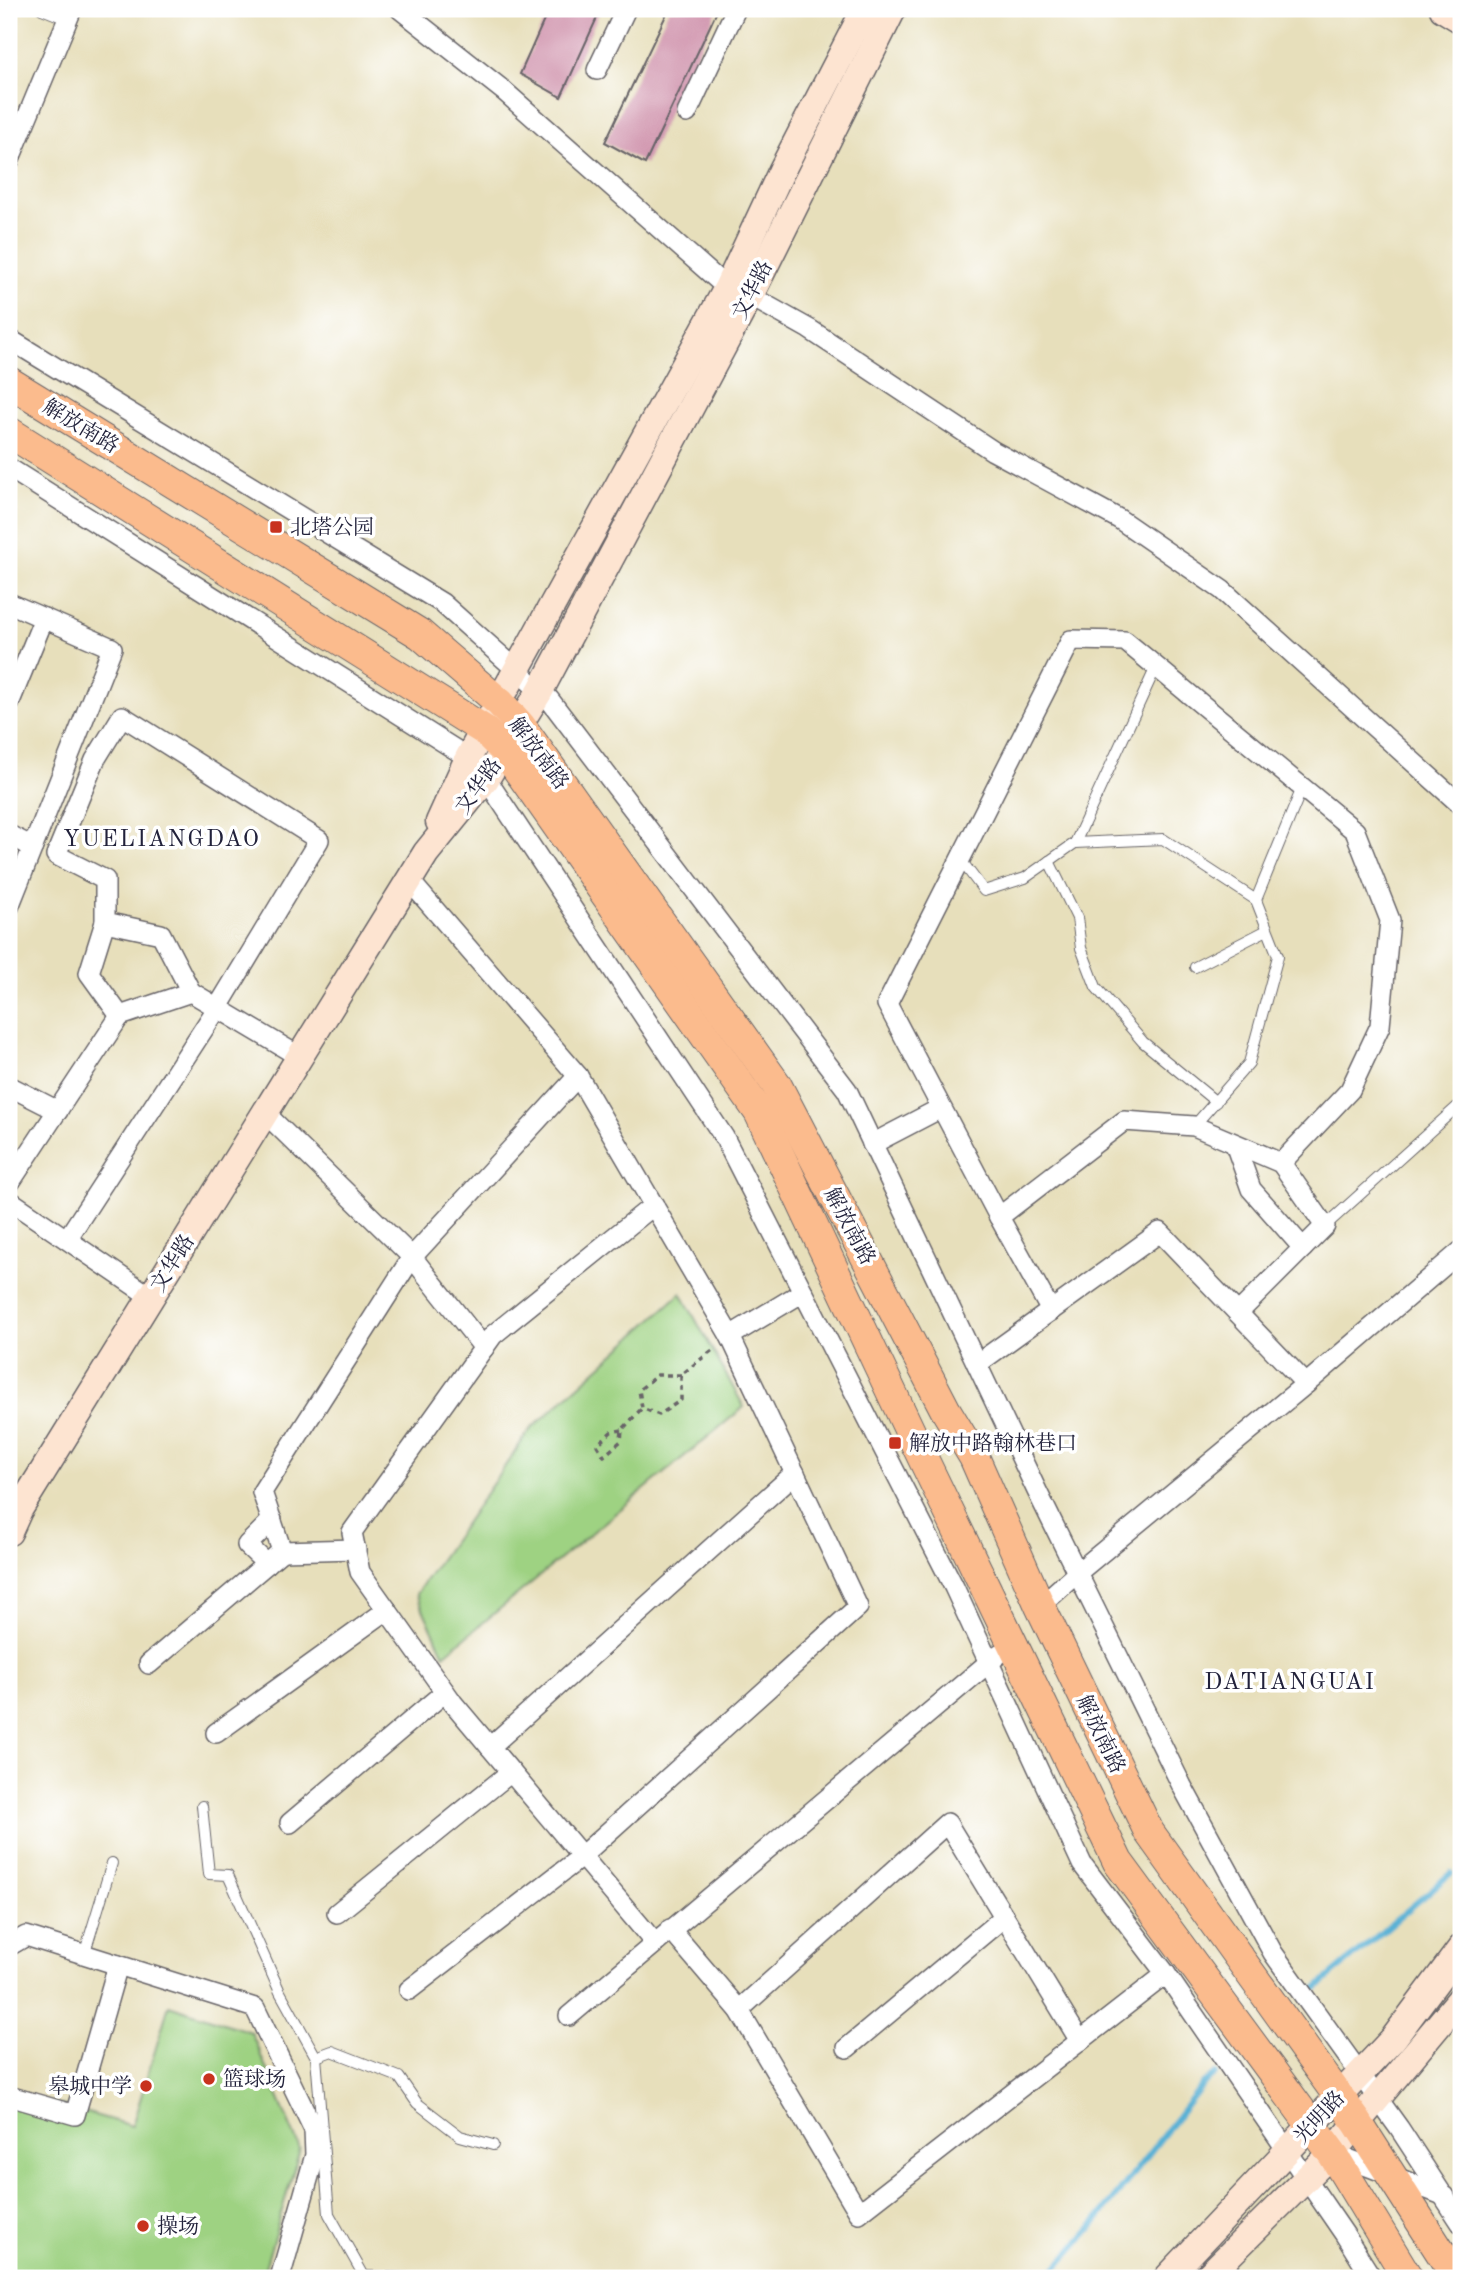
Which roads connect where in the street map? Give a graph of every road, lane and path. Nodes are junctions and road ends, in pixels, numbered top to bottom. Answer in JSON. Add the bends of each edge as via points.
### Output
{"nodes":[{"id":1,"x":42,"y":9,"type":"edge"},
{"id":2,"x":400,"y":9,"type":"edge"},
{"id":3,"x":626,"y":9,"type":"edge"},
{"id":4,"x":736,"y":9,"type":"edge"},
{"id":5,"x":865,"y":9,"type":"edge"},
{"id":6,"x":893,"y":9,"type":"edge"},
{"id":7,"x":1443,"y":9,"type":"edge"},
{"id":8,"x":69,"y":14,"type":"edge"},
{"id":9,"x":1461,"y":20,"type":"edge"},
{"id":10,"x":597,"y":70,"type":"dead end"},
{"id":11,"x":687,"y":113,"type":"dead end"},
{"id":12,"x":9,"y":161,"type":"edge"},
{"id":13,"x":739,"y":292,"type":"junction"},
{"id":14,"x":9,"y":339,"type":"edge"},
{"id":15,"x":9,"y":382,"type":"edge"},
{"id":16,"x":9,"y":432,"type":"edge"},
{"id":17,"x":9,"y":468,"type":"edge"},
{"id":18,"x":9,"y":603,"type":"edge"},
{"id":19,"x":44,"y":618,"type":"junction"},
{"id":20,"x":1156,"y":667,"type":"junction"},
{"id":21,"x":517,"y":671,"type":"junction"},
{"id":22,"x":540,"y":691,"type":"junction"},
{"id":23,"x":500,"y":703,"type":"junction"},
{"id":24,"x":9,"y":704,"type":"edge"},
{"id":25,"x":503,"y":735,"type":"junction"},
{"id":26,"x":468,"y":758,"type":"junction"},
{"id":27,"x":486,"y":779,"type":"junction"},
{"id":28,"x":1302,"y":788,"type":"junction"},
{"id":29,"x":1461,"y":805,"type":"edge"},
{"id":30,"x":9,"y":835,"type":"edge"},
{"id":31,"x":1075,"y":843,"type":"junction"},
{"id":32,"x":33,"y":847,"type":"junction"},
{"id":33,"x":426,"y":853,"type":"junction"},
{"id":34,"x":960,"y":859,"type":"junction"},
{"id":35,"x":1049,"y":861,"type":"junction"},
{"id":36,"x":409,"y":880,"type":"junction"},
{"id":37,"x":1256,"y":900,"type":"junction"},
{"id":38,"x":9,"y":907,"type":"edge"},
{"id":39,"x":105,"y":922,"type":"junction"},
{"id":40,"x":1267,"y":930,"type":"junction"},
{"id":41,"x":1195,"y":967,"type":"dead end"},
{"id":42,"x":191,"y":992,"type":"junction"},
{"id":43,"x":218,"y":1007,"type":"junction"},
{"id":44,"x":120,"y":1016,"type":"junction"},
{"id":45,"x":300,"y":1057,"type":"junction"},
{"id":46,"x":578,"y":1076,"type":"junction"},
{"id":47,"x":9,"y":1086,"type":"edge"},
{"id":48,"x":1216,"y":1102,"type":"junction"},
{"id":49,"x":1457,"y":1107,"type":"dead end"},
{"id":50,"x":941,"y":1108,"type":"junction"},
{"id":51,"x":58,"y":1111,"type":"junction"},
{"id":52,"x":265,"y":1112,"type":"junction"},
{"id":53,"x":1194,"y":1126,"type":"junction"},
{"id":54,"x":872,"y":1144,"type":"junction"},
{"id":55,"x":1235,"y":1144,"type":"junction"},
{"id":56,"x":1281,"y":1163,"type":"junction"},
{"id":57,"x":9,"y":1185,"type":"edge"},
{"id":58,"x":9,"y":1200,"type":"edge"},
{"id":59,"x":654,"y":1205,"type":"junction"},
{"id":60,"x":999,"y":1217,"type":"junction"},
{"id":61,"x":1325,"y":1226,"type":"junction"},
{"id":62,"x":67,"y":1239,"type":"junction"},
{"id":63,"x":1303,"y":1248,"type":"junction"},
{"id":64,"x":1461,"y":1251,"type":"edge"},
{"id":65,"x":412,"y":1257,"type":"junction"},
{"id":66,"x":803,"y":1292,"type":"junction"},
{"id":67,"x":151,"y":1297,"type":"junction"},
{"id":68,"x":1051,"y":1311,"type":"junction"},
{"id":69,"x":1238,"y":1313,"type":"junction"},
{"id":70,"x":730,"y":1336,"type":"junction"},
{"id":71,"x":484,"y":1348,"type":"junction"},
{"id":72,"x":976,"y":1364,"type":"junction"},
{"id":73,"x":681,"y":1375,"type":"junction"},
{"id":74,"x":1306,"y":1384,"type":"junction"},
{"id":75,"x":642,"y":1408,"type":"junction"},
{"id":76,"x":621,"y":1430,"type":"junction"},
{"id":77,"x":795,"y":1474,"type":"junction"},
{"id":78,"x":272,"y":1520,"type":"junction"},
{"id":79,"x":9,"y":1532,"type":"edge"},
{"id":80,"x":356,"y":1549,"type":"junction"},
{"id":81,"x":274,"y":1557,"type":"junction"},
{"id":82,"x":1077,"y":1573,"type":"junction"},
{"id":83,"x":1040,"y":1606,"type":"junction"},
{"id":84,"x":387,"y":1610,"type":"junction"},
{"id":85,"x":1013,"y":1642,"type":"junction"},
{"id":86,"x":989,"y":1663,"type":"junction"},
{"id":87,"x":149,"y":1664,"type":"dead end"},
{"id":88,"x":445,"y":1692,"type":"junction"},
{"id":89,"x":216,"y":1733,"type":"dead end"},
{"id":90,"x":490,"y":1747,"type":"junction"},
{"id":91,"x":511,"y":1772,"type":"junction"},
{"id":92,"x":202,"y":1806,"type":"dead end"},
{"id":93,"x":290,"y":1823,"type":"dead end"},
{"id":94,"x":582,"y":1856,"type":"junction"},
{"id":95,"x":112,"y":1863,"type":"dead end"},
{"id":96,"x":337,"y":1913,"type":"dead end"},
{"id":97,"x":1004,"y":1917,"type":"junction"},
{"id":98,"x":670,"y":1929,"type":"junction"},
{"id":99,"x":654,"y":1942,"type":"junction"},
{"id":100,"x":9,"y":1946,"type":"edge"},
{"id":101,"x":1461,"y":1948,"type":"edge"},
{"id":102,"x":84,"y":1955,"type":"junction"},
{"id":103,"x":118,"y":1965,"type":"junction"},
{"id":104,"x":1166,"y":1973,"type":"junction"},
{"id":105,"x":1451,"y":1984,"type":"edge"},
{"id":106,"x":409,"y":1990,"type":"dead end"},
{"id":107,"x":1461,"y":1998,"type":"edge"},
{"id":108,"x":739,"y":2010,"type":"junction"},
{"id":109,"x":569,"y":2015,"type":"dead end"},
{"id":110,"x":1080,"y":2041,"type":"junction"},
{"id":111,"x":848,"y":2048,"type":"dead end"},
{"id":112,"x":316,"y":2057,"type":"junction"},
{"id":113,"x":1359,"y":2074,"type":"junction"},
{"id":114,"x":9,"y":2096,"type":"edge"},
{"id":115,"x":1338,"y":2096,"type":"junction"},
{"id":116,"x":1377,"y":2098,"type":"junction"},
{"id":117,"x":1357,"y":2122,"type":"junction"},
{"id":118,"x":1311,"y":2125,"type":"junction"},
{"id":119,"x":493,"y":2145,"type":"dead end"},
{"id":120,"x":1287,"y":2151,"type":"junction"},
{"id":121,"x":1332,"y":2153,"type":"junction"},
{"id":122,"x":1391,"y":2176,"type":"junction"},
{"id":123,"x":1306,"y":2178,"type":"junction"},
{"id":124,"x":1452,"y":2199,"type":"edge"},
{"id":125,"x":1461,"y":2223,"type":"edge"},
{"id":126,"x":365,"y":2277,"type":"edge"},
{"id":127,"x":281,"y":2278,"type":"edge"},
{"id":128,"x":410,"y":2278,"type":"edge"},
{"id":129,"x":1167,"y":2278,"type":"edge"},
{"id":130,"x":1206,"y":2278,"type":"edge"},
{"id":131,"x":1372,"y":2278,"type":"edge"},
{"id":132,"x":1408,"y":2278,"type":"edge"},
{"id":133,"x":1457,"y":2278,"type":"edge"}],
"edges":[{"from":1,"to":8,"type":"lane"},
{"from":2,"to":13,"type":"street","via":[[504,91]]},
{"from":3,"to":10,"type":"street"},
{"from":4,"to":11,"type":"street"},
{"from":5,"to":13,"type":"street","name":"文华路","via":[[782,170]]},
{"from":6,"to":13,"type":"street","name":"文华路"},
{"from":7,"to":9,"type":"street"},
{"from":8,"to":12,"type":"street"},
{"from":13,"to":21,"type":"street","name":"文华路"},
{"from":13,"to":22,"type":"street","name":"文华路"},
{"from":13,"to":29,"type":"street","via":[[809,329],[993,451],[1119,519],[1222,590]]},
{"from":14,"to":21,"type":"street","via":[[442,603]]},
{"from":15,"to":23,"type":"main road","name":"解放南路","via":[[420,634]]},
{"from":16,"to":25,"type":"main road","name":"解放南路"},
{"from":17,"to":26,"type":"street"},
{"from":18,"to":19,"type":"street"},
{"from":19,"to":24,"type":"street"},
{"from":19,"to":32,"type":"street","via":[[112,648]]},
{"from":20,"to":28,"type":"street"},
{"from":20,"to":31,"type":"lane"},
{"from":20,"to":34,"type":"street","via":[[1125,641],[1071,640]]},
{"from":21,"to":22,"type":"street"},
{"from":21,"to":23,"type":"street","name":"文华路"},
{"from":22,"to":25,"type":"street","name":"文华路"},
{"from":22,"to":54,"type":"street","via":[[847,1090]]},
{"from":23,"to":25,"type":"main road","name":"解放南路"},
{"from":25,"to":26,"type":"street"},
{"from":25,"to":27,"type":"street","name":"文华路"},
{"from":25,"to":83,"type":"main road","name":"解放南路","via":[[776,1084],[974,1457]]},
{"from":25,"to":85,"type":"main road","name":"解放南路","via":[[759,1112]]},
{"from":26,"to":27,"type":"street"},
{"from":26,"to":33,"type":"street"},
{"from":27,"to":33,"type":"street","name":"文华路"},
{"from":27,"to":66,"type":"street","via":[[724,1137]]},
{"from":28,"to":37,"type":"lane"},
{"from":28,"to":56,"type":"street","via":[[1354,831],[1390,919],[1380,1026],[1350,1090]]},
{"from":30,"to":32,"type":"street"},
{"from":31,"to":35,"type":"lane"},
{"from":31,"to":37,"type":"lane","via":[[1163,839]]},
{"from":32,"to":38,"type":"street"},
{"from":33,"to":36,"type":"street","name":"文华路"},
{"from":34,"to":35,"type":"lane","via":[[984,891],[1025,878]]},
{"from":34,"to":50,"type":"street","via":[[887,1004]]},
{"from":35,"to":48,"type":"lane","via":[[1077,918],[1081,947],[1096,987],[1143,1042]]},
{"from":36,"to":45,"type":"street","name":"文华路"},
{"from":36,"to":46,"type":"street"},
{"from":37,"to":40,"type":"lane"},
{"from":39,"to":42,"type":"street","via":[[161,934]]},
{"from":39,"to":43,"type":"street","via":[[105,880],[56,855],[95,760],[122,716],[319,840]]},
{"from":39,"to":44,"type":"street","via":[[89,973]]},
{"from":40,"to":41,"type":"lane"},
{"from":40,"to":48,"type":"lane","via":[[1278,956],[1249,1063]]},
{"from":42,"to":43,"type":"street"},
{"from":42,"to":44,"type":"street"},
{"from":43,"to":45,"type":"street"},
{"from":43,"to":62,"type":"street"},
{"from":44,"to":51,"type":"street"},
{"from":45,"to":52,"type":"street","name":"文华路"},
{"from":46,"to":59,"type":"street"},
{"from":46,"to":65,"type":"street"},
{"from":47,"to":51,"type":"street"},
{"from":48,"to":53,"type":"lane"},
{"from":49,"to":61,"type":"lane"},
{"from":50,"to":54,"type":"street"},
{"from":50,"to":60,"type":"street"},
{"from":51,"to":57,"type":"street"},
{"from":52,"to":65,"type":"street"},
{"from":52,"to":67,"type":"street","name":"文华路"},
{"from":53,"to":55,"type":"street"},
{"from":53,"to":60,"type":"street","via":[[1124,1121]]},
{"from":54,"to":72,"type":"street"},
{"from":55,"to":56,"type":"street"},
{"from":55,"to":63,"type":"street","via":[[1251,1189]]},
{"from":56,"to":61,"type":"street"},
{"from":58,"to":62,"type":"street"},
{"from":59,"to":70,"type":"street"},
{"from":59,"to":71,"type":"street","via":[[493,1335]]},
{"from":60,"to":68,"type":"street"},
{"from":61,"to":63,"type":"street"},
{"from":62,"to":67,"type":"street"},
{"from":63,"to":69,"type":"street"},
{"from":64,"to":74,"type":"street"},
{"from":65,"to":71,"type":"street"},
{"from":65,"to":78,"type":"street","via":[[262,1492]]},
{"from":66,"to":70,"type":"street"},
{"from":66,"to":86,"type":"street"},
{"from":67,"to":79,"type":"street","name":"文华路"},
{"from":68,"to":69,"type":"street","via":[[1160,1232]]},
{"from":68,"to":72,"type":"street"},
{"from":69,"to":74,"type":"street"},
{"from":70,"to":73,"type":"path"},
{"from":70,"to":77,"type":"street"},
{"from":71,"to":80,"type":"street","via":[[352,1532]]},
{"from":72,"to":82,"type":"street"},
{"from":73,"to":75,"type":"path","via":[[657,1375],[639,1390]]},
{"from":73,"to":75,"type":"path","via":[[681,1400],[659,1415]]},
{"from":74,"to":82,"type":"street"},
{"from":75,"to":76,"type":"path"},
{"from":76,"to":76,"type":"path","via":[[621,1441],[604,1456],[597,1445],[611,1432]]},
{"from":77,"to":90,"type":"street"},
{"from":77,"to":94,"type":"street","via":[[858,1607]]},
{"from":78,"to":81,"type":"street"},
{"from":78,"to":81,"type":"street","via":[[247,1545]]},
{"from":80,"to":81,"type":"street"},
{"from":80,"to":84,"type":"street","via":[[360,1572]]},
{"from":81,"to":87,"type":"street"},
{"from":82,"to":83,"type":"street"},
{"from":82,"to":113,"type":"street","via":[[1182,1786],[1273,1953]]},
{"from":83,"to":115,"type":"main road","name":"解放南路","via":[[1149,1832]]},
{"from":84,"to":88,"type":"street"},
{"from":84,"to":89,"type":"street"},
{"from":85,"to":86,"type":"street"},
{"from":85,"to":118,"type":"main road","name":"解放南路","via":[[1118,1862]]},
{"from":86,"to":98,"type":"street"},
{"from":86,"to":104,"type":"street","via":[[1082,1864]]},
{"from":88,"to":90,"type":"street"},
{"from":88,"to":93,"type":"street"},
{"from":90,"to":91,"type":"street"},
{"from":91,"to":94,"type":"street"},
{"from":91,"to":96,"type":"street"},
{"from":92,"to":112,"type":"lane","via":[[209,1874],[228,1875],[280,1992]]},
{"from":94,"to":99,"type":"street"},
{"from":94,"to":106,"type":"street"},
{"from":95,"to":102,"type":"lane"},
{"from":97,"to":108,"type":"street","via":[[947,1823]]},
{"from":97,"to":110,"type":"street"},
{"from":97,"to":111,"type":"street"},
{"from":98,"to":99,"type":"street"},
{"from":98,"to":108,"type":"street"},
{"from":99,"to":109,"type":"street"},
{"from":100,"to":102,"type":"street","via":[[26,1936]]},
{"from":101,"to":105,"type":"street","name":"光明路"},
{"from":102,"to":103,"type":"street"},
{"from":103,"to":114,"type":"street","via":[[75,2115]]},
{"from":103,"to":127,"type":"street","via":[[255,2008],[314,2130],[315,2155]]},
{"from":104,"to":110,"type":"street"},
{"from":104,"to":120,"type":"street"},
{"from":105,"to":113,"type":"street","name":"光明路"},
{"from":107,"to":116,"type":"street","name":"光明路"},
{"from":108,"to":110,"type":"street","via":[[859,2213]]},
{"from":112,"to":119,"type":"lane","via":[[332,2051],[399,2077],[417,2103],[460,2136]]},
{"from":112,"to":126,"type":"lane","via":[[329,2214]]},
{"from":113,"to":115,"type":"street","name":"光明路"},
{"from":113,"to":116,"type":"street"},
{"from":115,"to":117,"type":"main road","name":"解放南路"},
{"from":115,"to":118,"type":"street","name":"光明路"},
{"from":116,"to":117,"type":"street","name":"光明路"},
{"from":116,"to":124,"type":"street"},
{"from":117,"to":121,"type":"street","name":"光明路"},
{"from":117,"to":122,"type":"main road","name":"解放南路"},
{"from":118,"to":120,"type":"street","name":"光明路"},
{"from":118,"to":121,"type":"main road","name":"解放南路"},
{"from":120,"to":123,"type":"street"},
{"from":120,"to":129,"type":"street","name":"光明路"},
{"from":121,"to":122,"type":"street"},
{"from":121,"to":123,"type":"street","name":"光明路"},
{"from":121,"to":132,"type":"main road","name":"解放南路"},
{"from":122,"to":124,"type":"street"},
{"from":122,"to":133,"type":"main road","name":"解放南路"},
{"from":123,"to":130,"type":"street","name":"光明路"},
{"from":123,"to":131,"type":"street"},
{"from":124,"to":125,"type":"street"},
{"from":126,"to":128,"type":"lane"}]}
